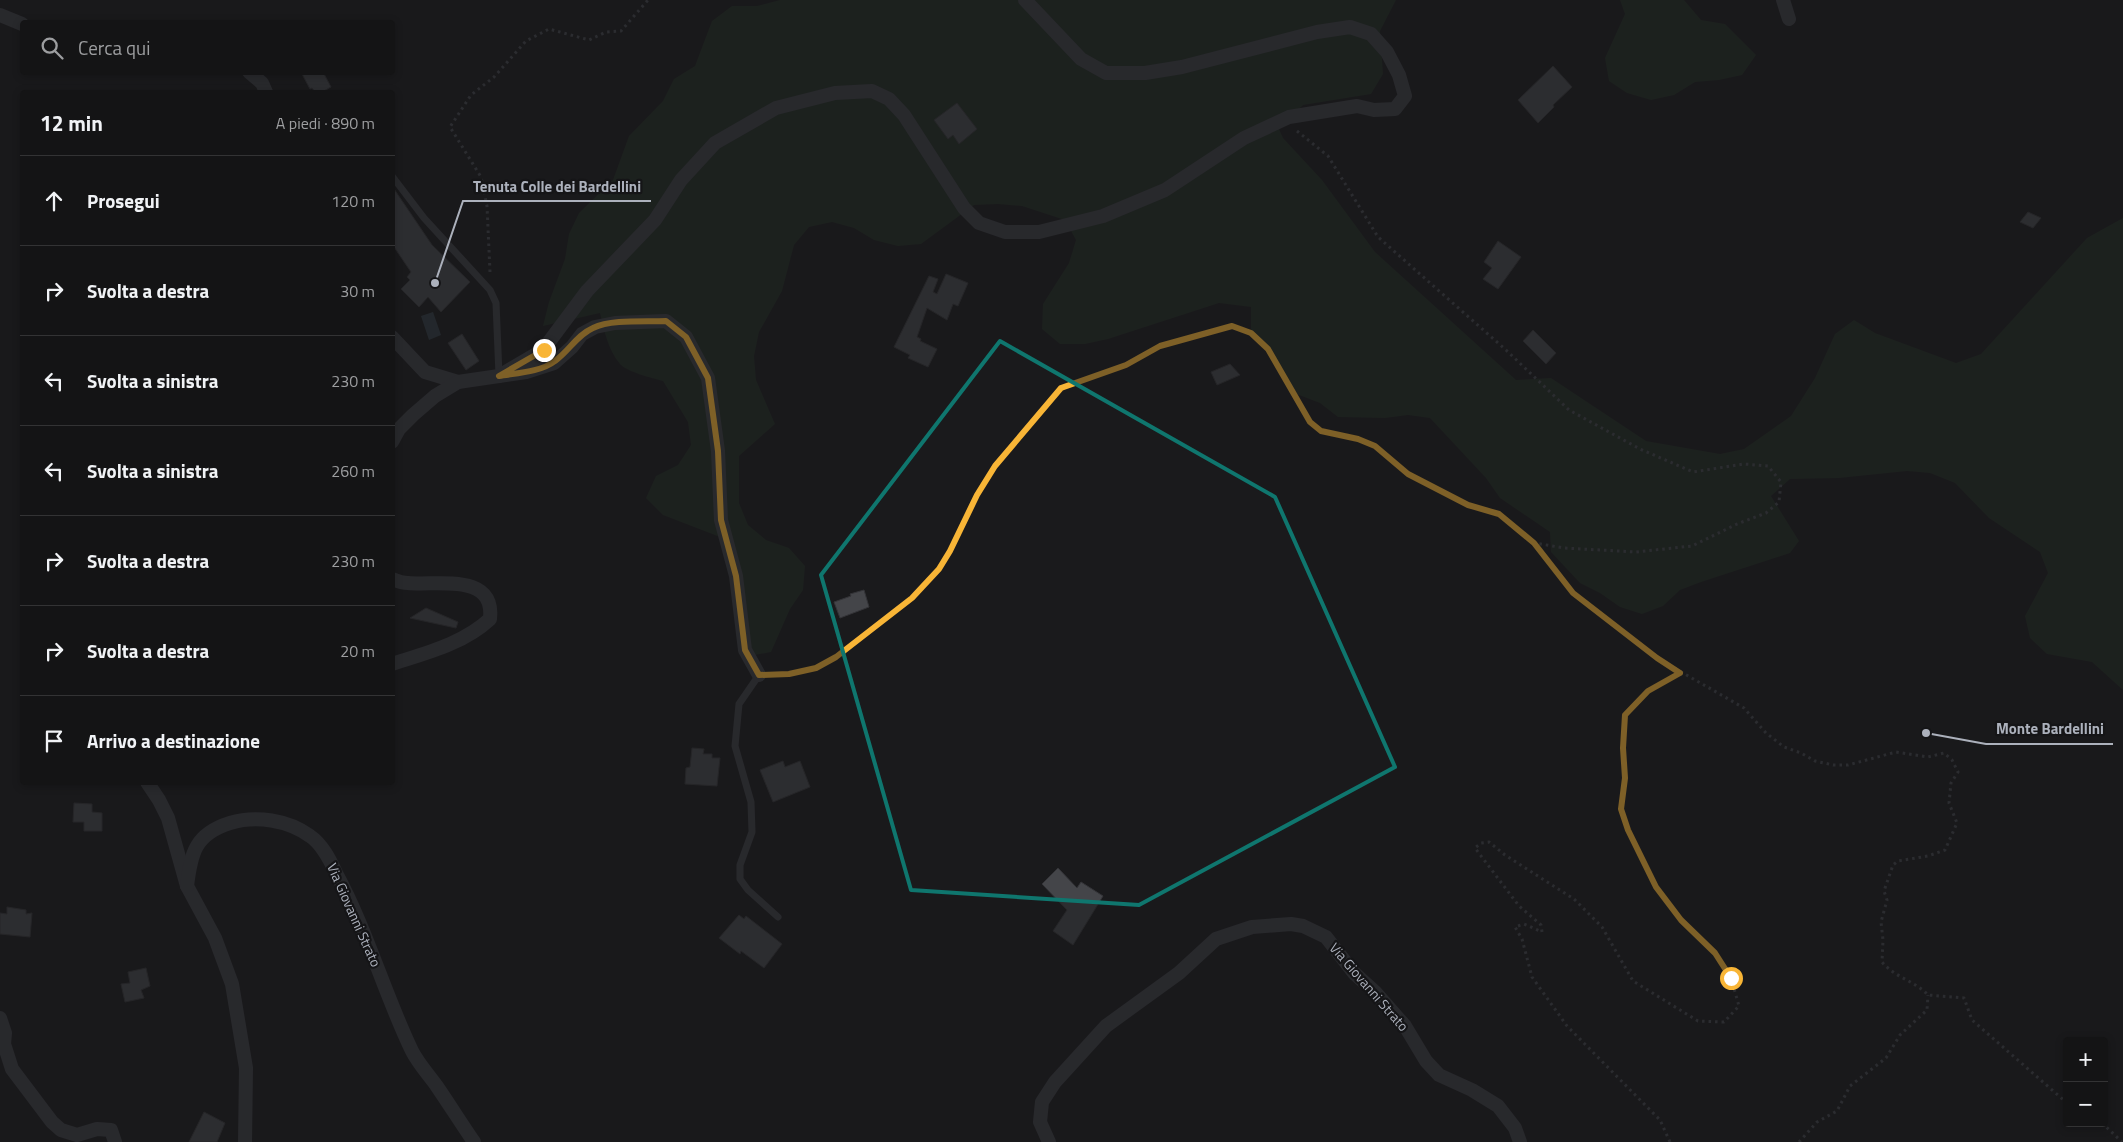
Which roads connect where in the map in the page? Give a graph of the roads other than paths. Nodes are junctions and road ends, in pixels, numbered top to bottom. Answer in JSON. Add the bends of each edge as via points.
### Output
{"nodes":[{"id":1,"x":1025,"y":0,"type":"edge"},
{"id":2,"x":1783,"y":0,"type":"edge"},
{"id":3,"x":0,"y":15,"type":"edge"},
{"id":4,"x":1789,"y":19,"type":"dead end"},
{"id":5,"x":20,"y":23,"type":"edge"},
{"id":6,"x":252,"y":75,"type":"edge"},
{"id":7,"x":265,"y":90,"type":"edge"},
{"id":8,"x":395,"y":180,"type":"edge"},
{"id":9,"x":395,"y":340,"type":"edge"},
{"id":10,"x":499,"y":376,"type":"junction"},
{"id":11,"x":458,"y":382,"type":"junction"},
{"id":12,"x":395,"y":436,"type":"edge"},
{"id":13,"x":395,"y":580,"type":"edge"},
{"id":14,"x":395,"y":663,"type":"edge"},
{"id":15,"x":759,"y":675,"type":"joint"},
{"id":16,"x":149,"y":785,"type":"edge"},
{"id":17,"x":187,"y":886,"type":"junction"},
{"id":18,"x":778,"y":917,"type":"dead end"},
{"id":19,"x":0,"y":1018,"type":"edge"},
{"id":20,"x":115,"y":1142,"type":"edge"},
{"id":21,"x":244,"y":1142,"type":"edge"},
{"id":22,"x":474,"y":1142,"type":"edge"},
{"id":23,"x":1049,"y":1142,"type":"edge"},
{"id":24,"x":1520,"y":1142,"type":"edge"}],
"edges":[{"from":1,"to":10,"type":"street","via":[[1081,59],[1106,73],[1145,73],[1182,67],[1317,32],[1350,28],[1371,34],[1387,52],[1405,96],[1395,109],[1374,110],[1357,106],[1289,118],[1244,138],[1165,190],[1103,216],[1039,232],[1005,232],[979,223],[964,208],[904,115],[889,99],[872,92],[835,93],[776,108],[715,143],[681,180],[655,220],[586,291],[544,350]]},
{"from":2,"to":4,"type":"street"},
{"from":3,"to":5,"type":"street"},
{"from":6,"to":7,"type":"street"},
{"from":8,"to":10,"type":"lane","via":[[424,218],[490,290],[496,302]]},
{"from":9,"to":11,"type":"street","via":[[425,372]]},
{"from":10,"to":11,"type":"street"},
{"from":10,"to":15,"type":"street","via":[[554,363],[582,334],[595,327],[666,321],[686,337],[708,378],[718,451],[721,520],[736,576],[745,650]]},
{"from":11,"to":12,"type":"street","via":[[413,415]]},
{"from":13,"to":14,"type":"street","via":[[461,584],[479,590],[488,598],[491,609],[490,619],[478,630]]},
{"from":15,"to":18,"type":"lane","via":[[739,704],[735,746],[751,802],[752,832],[740,865],[740,879]]},
{"from":16,"to":17,"type":"street","via":[[168,818]]},
{"from":17,"to":21,"type":"street","via":[[215,938],[232,984],[246,1068]]},
{"from":17,"to":22,"type":"street","name":"Via Giovanni Strato","via":[[190,859],[196,848],[213,829],[225,824],[250,818],[274,820],[311,836],[327,856],[348,894],[413,1053]]},
{"from":19,"to":20,"type":"street","via":[[12,1069],[52,1122],[61,1130],[77,1135],[97,1129],[111,1130]]},
{"from":23,"to":24,"type":"street","name":"Via Giovanni Strato","via":[[1040,1122],[1042,1102],[1054,1082],[1106,1026],[1179,973],[1216,939],[1252,927],[1290,924],[1303,926],[1326,938],[1354,973],[1405,1026],[1426,1061],[1439,1075],[1498,1106],[1515,1128]]}]}
